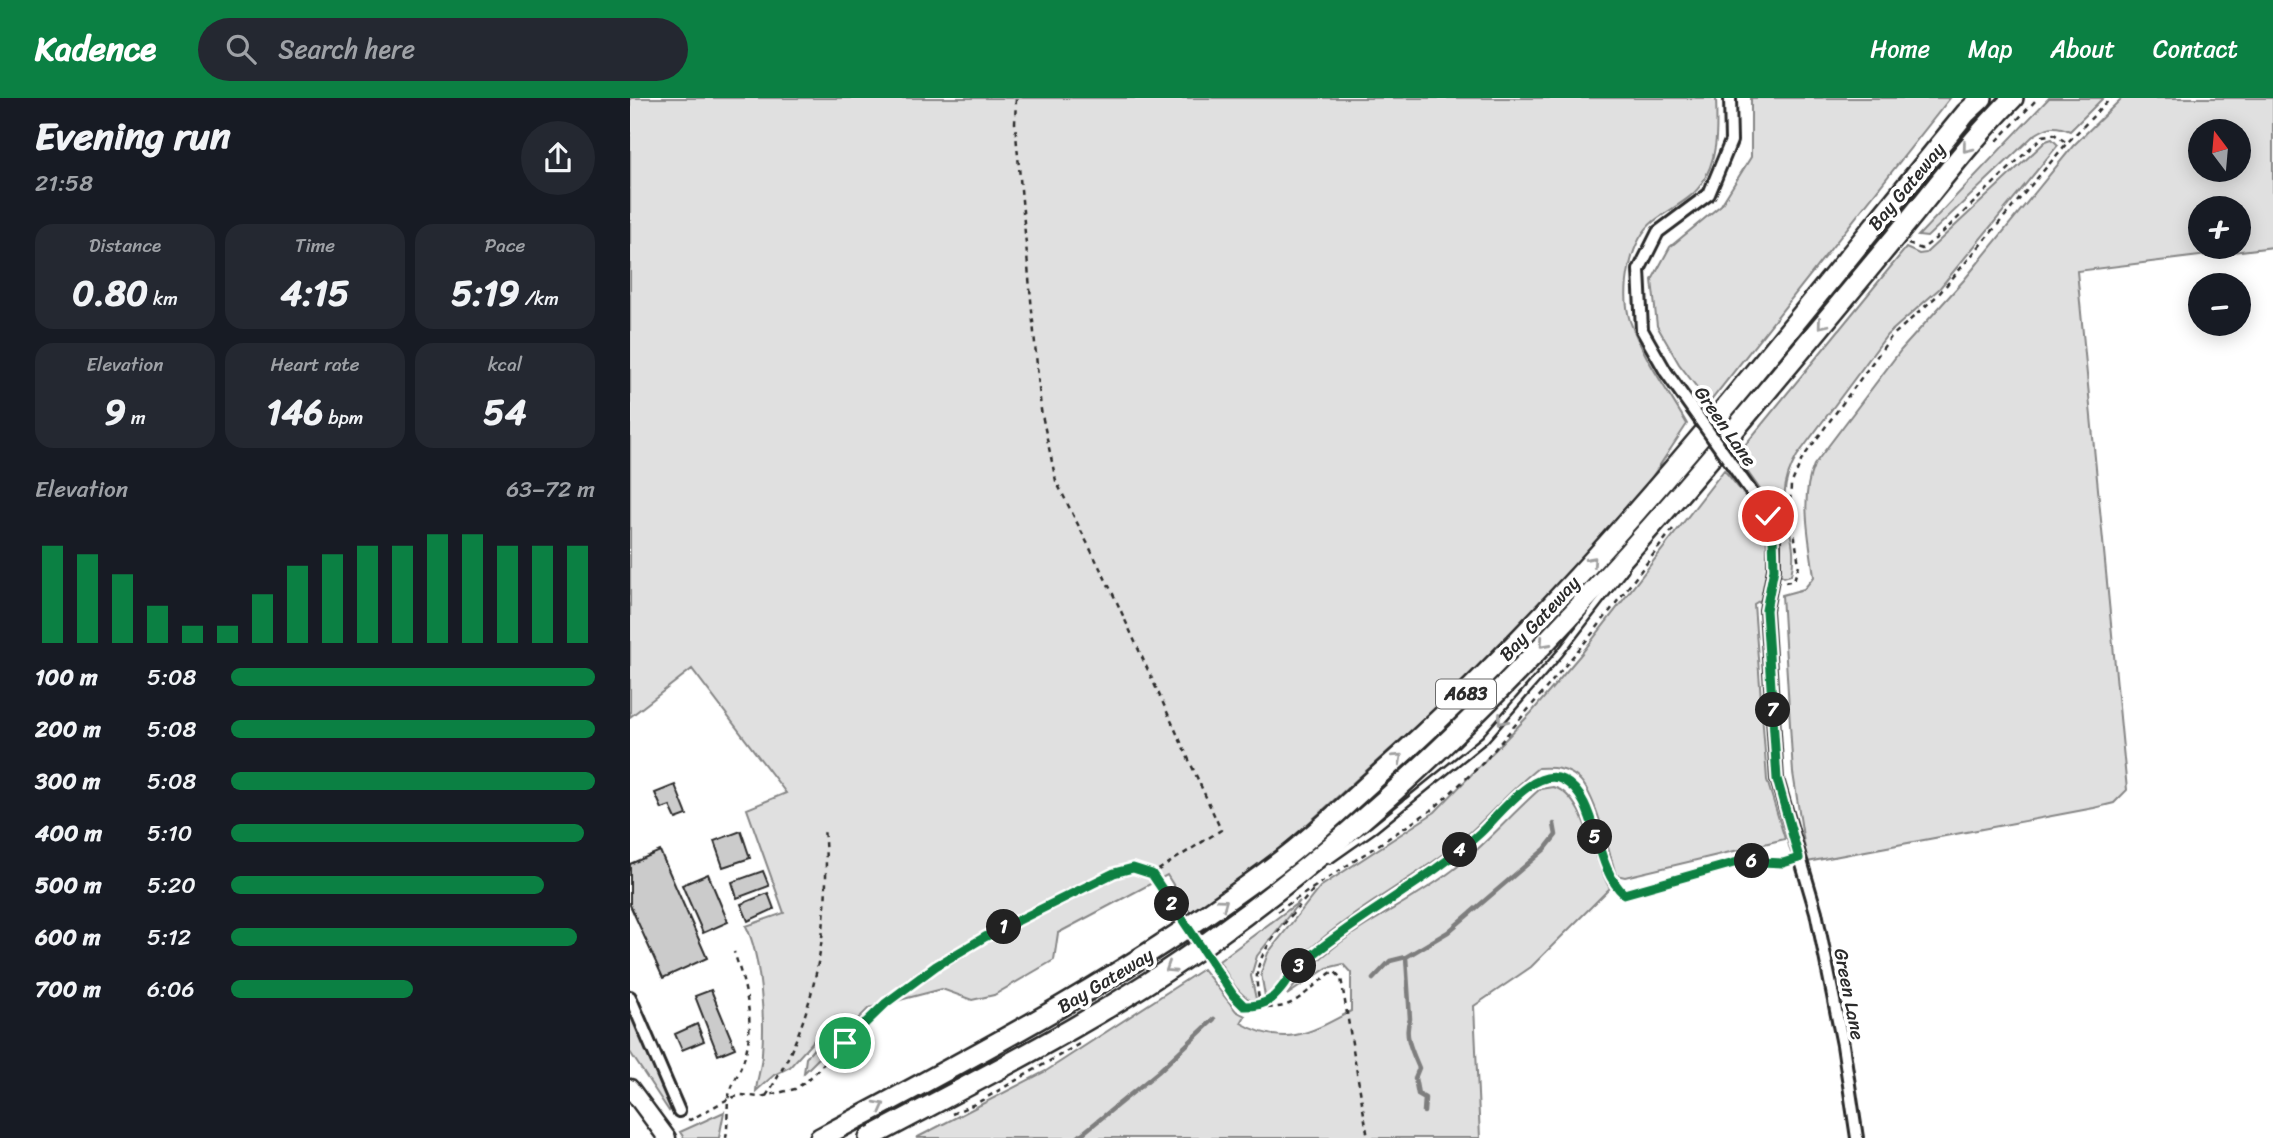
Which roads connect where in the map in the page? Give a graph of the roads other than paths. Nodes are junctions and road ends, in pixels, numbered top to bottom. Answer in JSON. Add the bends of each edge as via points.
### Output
{"nodes":[{"id":1,"x":1730,"y":98,"type":"edge"},
{"id":2,"x":2013,"y":98,"type":"edge"},
{"id":3,"x":1975,"y":103,"type":"edge"},
{"id":4,"x":1664,"y":511,"type":"junction"},
{"id":5,"x":1328,"y":861,"type":"dead end"},
{"id":6,"x":1316,"y":869,"type":"dead end"},
{"id":7,"x":1213,"y":939,"type":"junction"},
{"id":8,"x":630,"y":997,"type":"edge"},
{"id":9,"x":630,"y":1088,"type":"edge"},
{"id":10,"x":679,"y":1111,"type":"road end"},
{"id":11,"x":667,"y":1138,"type":"edge"},
{"id":12,"x":820,"y":1138,"type":"edge"},
{"id":13,"x":869,"y":1138,"type":"edge"},
{"id":14,"x":1857,"y":1138,"type":"edge"}],
"edges":[{"from":1,"to":14,"type":"street","name":"Green Lane","bridge":true,"via":[[1731,141],[1709,194],[1658,232],[1639,270],[1642,330],[1666,372],[1768,516],[1773,536],[1766,610],[1777,779],[1816,912]]},
{"from":2,"to":4,"type":"highway","name":"Bay Gateway","number":"A683","one_way":true,"via":[[1981,130]]},
{"from":12,"to":3,"type":"highway","name":"Bay Gateway","number":"A683","one_way":true,"via":[[1025,1028],[1162,945],[1290,854],[1407,750],[1508,653],[1646,500]]},
{"from":4,"to":5,"type":"lane","one_way":true,"via":[[1609,594],[1485,739]]},
{"from":4,"to":7,"type":"highway","name":"Bay Gateway","number":"A683","one_way":true,"via":[[1431,760],[1303,872]]},
{"from":6,"to":7,"type":"lane"},
{"from":7,"to":13,"type":"highway","name":"Bay Gateway","number":"A683","one_way":true,"via":[[1051,1041]]},
{"from":8,"to":10,"type":"street"},
{"from":9,"to":11,"type":"main road"}]}
